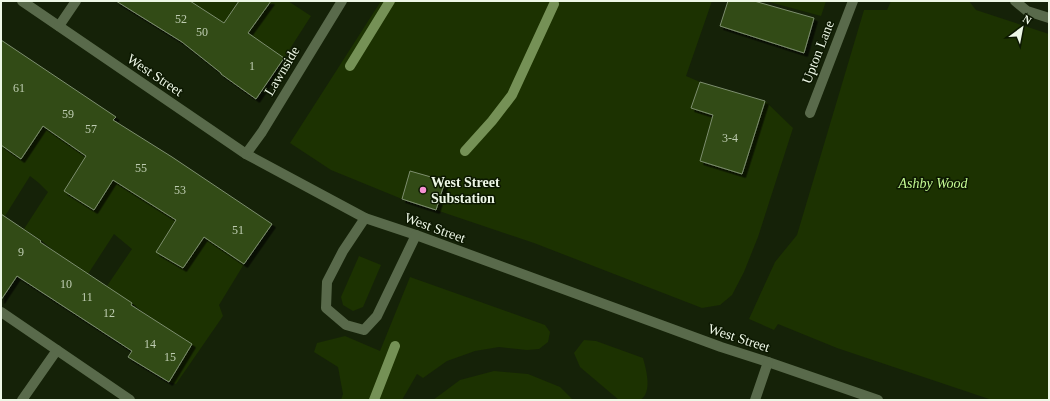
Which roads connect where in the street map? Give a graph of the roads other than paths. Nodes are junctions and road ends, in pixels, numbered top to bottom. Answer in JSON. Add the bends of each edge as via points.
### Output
{"nodes":[{"id":1,"x":22,"y":1,"type":"edge"},
{"id":2,"x":76,"y":1,"type":"edge"},
{"id":3,"x":342,"y":1,"type":"edge"},
{"id":4,"x":853,"y":1,"type":"edge"},
{"id":5,"x":1015,"y":1,"type":"edge"},
{"id":6,"x":1049,"y":18,"type":"edge"},
{"id":7,"x":59,"y":26,"type":"junction"},
{"id":8,"x":810,"y":113,"type":"dead end"},
{"id":9,"x":246,"y":154,"type":"junction"},
{"id":10,"x":365,"y":218,"type":"junction"},
{"id":11,"x":416,"y":236,"type":"junction"},
{"id":12,"x":1,"y":312,"type":"edge"},
{"id":13,"x":57,"y":350,"type":"junction"},
{"id":14,"x":768,"y":362,"type":"junction"},
{"id":15,"x":22,"y":400,"type":"edge"},
{"id":16,"x":130,"y":400,"type":"edge"},
{"id":17,"x":754,"y":400,"type":"edge"},
{"id":18,"x":878,"y":400,"type":"edge"}],
"edges":[{"from":1,"to":7,"type":"street","name":"West Street"},
{"from":2,"to":7,"type":"street"},
{"from":3,"to":9,"type":"street","name":"Lawnside"},
{"from":4,"to":8,"type":"street","name":"Upton Lane"},
{"from":5,"to":6,"type":"street","via":[[1027,11]]},
{"from":7,"to":9,"type":"street","name":"West Street"},
{"from":9,"to":10,"type":"street","name":"West Street"},
{"from":10,"to":11,"type":"street","name":"West Street"},
{"from":10,"to":11,"type":"street","via":[[343,251],[327,282],[326,308],[346,325],[364,330],[377,316]]},
{"from":11,"to":14,"type":"street","name":"West Street"},
{"from":12,"to":13,"type":"street"},
{"from":13,"to":15,"type":"street"},
{"from":13,"to":16,"type":"street"},
{"from":14,"to":17,"type":"street"},
{"from":14,"to":18,"type":"street","name":"West Street"}]}
